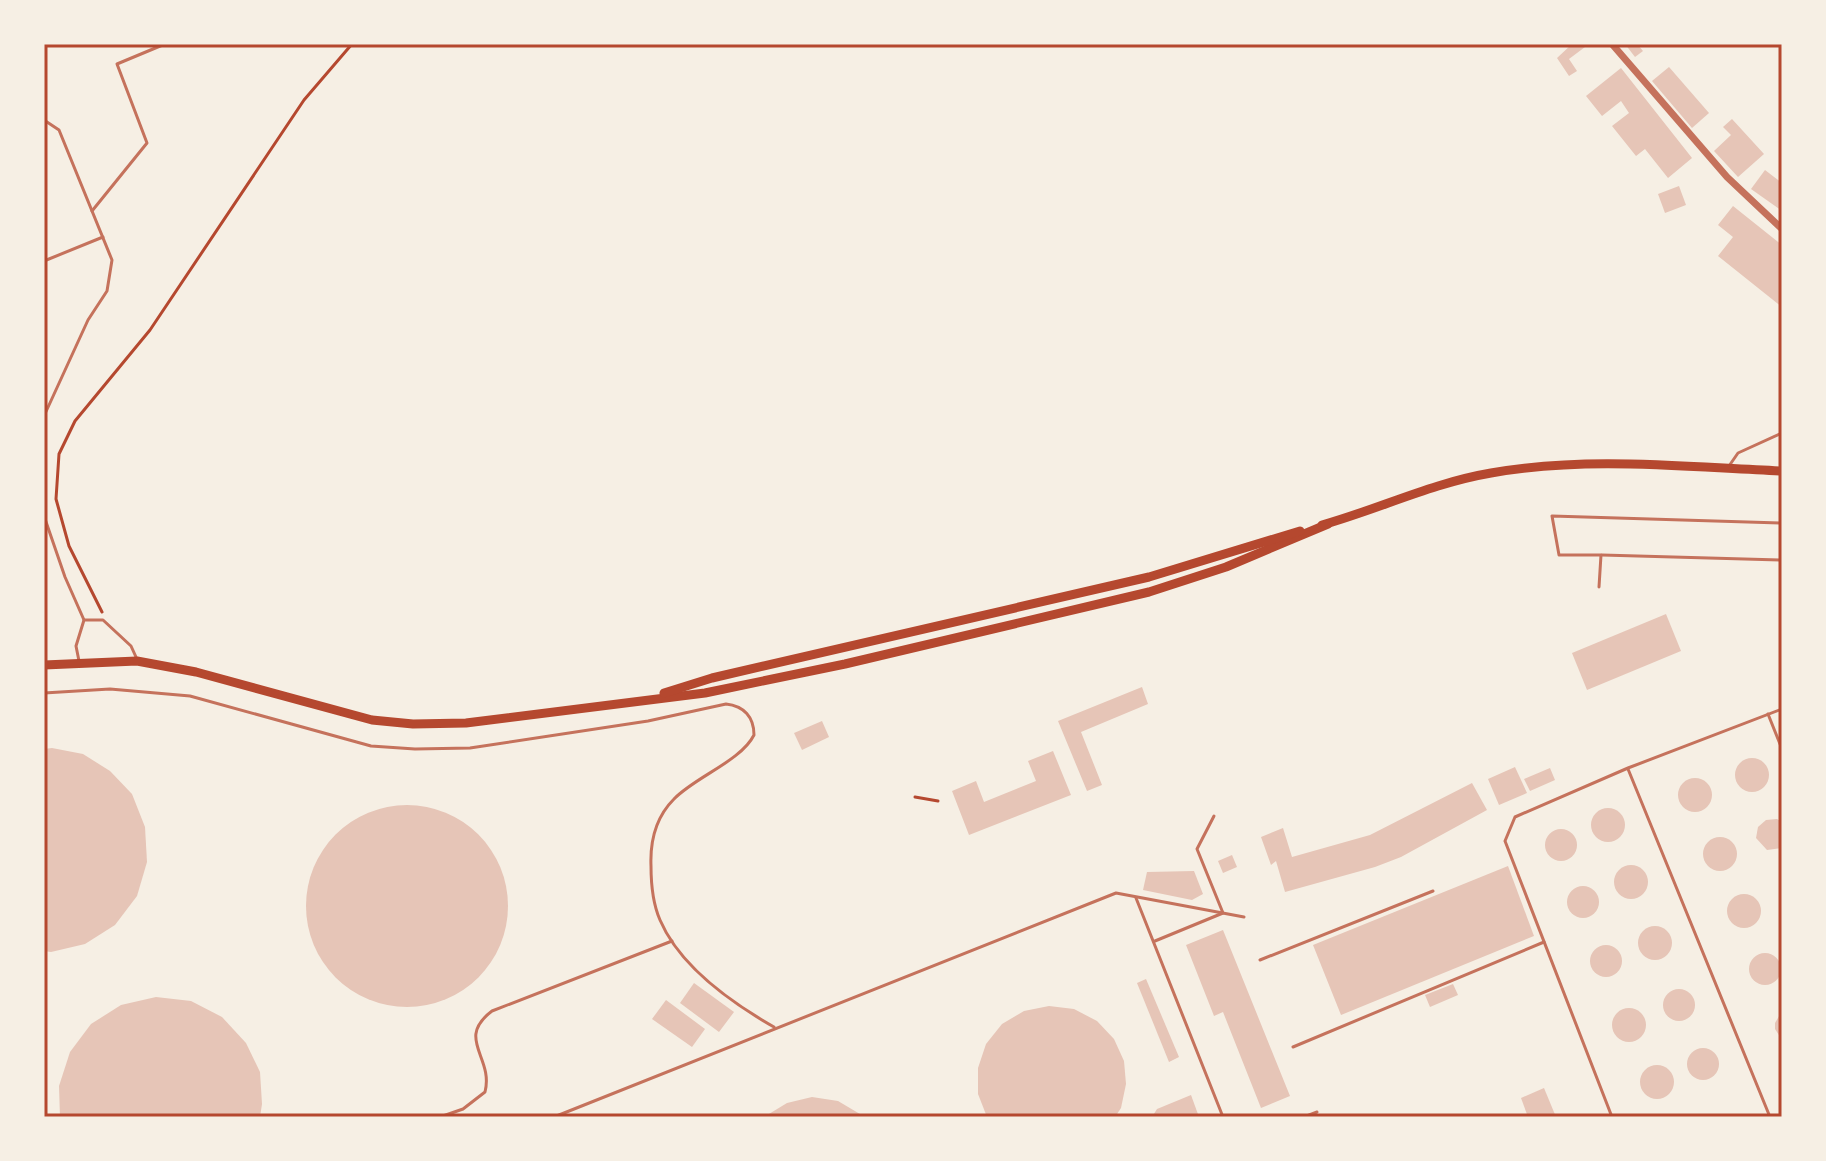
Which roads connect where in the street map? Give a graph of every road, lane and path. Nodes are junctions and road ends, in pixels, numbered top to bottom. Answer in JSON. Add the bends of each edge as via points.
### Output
{"nodes":[{"id":1,"x":165,"y":44,"type":"edge"},
{"id":2,"x":352,"y":44,"type":"edge"},
{"id":3,"x":1612,"y":44,"type":"edge"},
{"id":4,"x":44,"y":120,"type":"edge"},
{"id":5,"x":92,"y":211,"type":"junction"},
{"id":6,"x":1782,"y":229,"type":"edge"},
{"id":7,"x":103,"y":237,"type":"junction"},
{"id":8,"x":44,"y":261,"type":"edge"},
{"id":9,"x":44,"y":416,"type":"edge"},
{"id":10,"x":1782,"y":433,"type":"edge"},
{"id":11,"x":1727,"y":469,"type":"junction"},
{"id":12,"x":1782,"y":471,"type":"edge"},
{"id":13,"x":44,"y":516,"type":"edge"},
{"id":14,"x":1782,"y":523,"type":"edge"},
{"id":15,"x":1328,"y":524,"type":"junction"},
{"id":16,"x":1601,"y":555,"type":"junction"},
{"id":17,"x":1782,"y":560,"type":"edge"},
{"id":18,"x":1599,"y":587,"type":"dead end"},
{"id":19,"x":84,"y":620,"type":"junction"},
{"id":20,"x":103,"y":620,"type":"junction"},
{"id":21,"x":137,"y":661,"type":"junction"},
{"id":22,"x":80,"y":662,"type":"junction"},
{"id":23,"x":44,"y":665,"type":"edge"},
{"id":24,"x":44,"y":693,"type":"edge"},
{"id":25,"x":642,"y":699,"type":"junction"},
{"id":26,"x":1782,"y":709,"type":"edge"},
{"id":27,"x":1768,"y":714,"type":"junction"},
{"id":28,"x":1782,"y":749,"type":"edge"},
{"id":29,"x":1628,"y":768,"type":"junction"},
{"id":30,"x":915,"y":797,"type":"dead end"},
{"id":31,"x":938,"y":801,"type":"dead end"},
{"id":32,"x":1214,"y":816,"type":"dead end"},
{"id":33,"x":1433,"y":891,"type":"dead end"},
{"id":34,"x":1136,"y":898,"type":"junction"},
{"id":35,"x":1223,"y":913,"type":"junction"},
{"id":36,"x":1244,"y":917,"type":"dead end"},
{"id":37,"x":672,"y":941,"type":"junction"},
{"id":38,"x":1154,"y":941,"type":"junction"},
{"id":39,"x":1544,"y":942,"type":"junction"},
{"id":40,"x":1260,"y":960,"type":"dead end"},
{"id":41,"x":774,"y":1027,"type":"junction"},
{"id":42,"x":1293,"y":1047,"type":"dead end"},
{"id":43,"x":1317,"y":1112,"type":"dead end"},
{"id":44,"x":440,"y":1117,"type":"edge"},
{"id":45,"x":554,"y":1117,"type":"edge"},
{"id":46,"x":1223,"y":1117,"type":"edge"},
{"id":47,"x":1304,"y":1117,"type":"edge"},
{"id":48,"x":1612,"y":1117,"type":"edge"},
{"id":49,"x":1770,"y":1117,"type":"edge"}],
"edges":[{"from":1,"to":5,"type":"lane","via":[[117,64],[147,143]]},
{"from":2,"to":20,"type":"path","via":[[304,100],[150,330],[75,421],[59,454],[56,499],[69,546],[102,607]]},
{"from":3,"to":6,"type":"street","via":[[1727,177]]},
{"from":4,"to":5,"type":"lane","via":[[59,130]]},
{"from":5,"to":7,"type":"lane"},
{"from":7,"to":8,"type":"lane"},
{"from":7,"to":9,"type":"lane","via":[[112,260],[107,291]]},
{"from":10,"to":11,"type":"lane","via":[[1738,453]]},
{"from":11,"to":12,"type":"main road"},
{"from":11,"to":15,"type":"main road","via":[[1614,463],[1504,471],[1423,490]]},
{"from":13,"to":19,"type":"lane"},
{"from":14,"to":16,"type":"lane","via":[[1552,516],[1559,555]]},
{"from":15,"to":25,"type":"main road","via":[[1149,577],[712,678]]},
{"from":15,"to":25,"type":"main road","via":[[1226,567],[1135,595],[774,680]]},
{"from":16,"to":17,"type":"lane"},
{"from":16,"to":18,"type":"lane"},
{"from":19,"to":20,"type":"lane"},
{"from":19,"to":22,"type":"lane","via":[[76,646]]},
{"from":20,"to":21,"type":"lane","via":[[131,646]]},
{"from":21,"to":22,"type":"main road"},
{"from":21,"to":25,"type":"main road","via":[[372,720],[413,724],[466,723]]},
{"from":22,"to":23,"type":"main road"},
{"from":24,"to":37,"type":"lane","via":[[110,689],[190,696],[371,746],[415,749],[470,748],[737,705],[747,712],[754,729],[751,741],[673,800],[655,827],[651,888]]},
{"from":26,"to":27,"type":"lane"},
{"from":27,"to":28,"type":"lane"},
{"from":27,"to":29,"type":"lane"},
{"from":29,"to":39,"type":"lane","via":[[1515,817],[1505,841]]},
{"from":29,"to":49,"type":"lane"},
{"from":30,"to":31,"type":"path"},
{"from":32,"to":35,"type":"lane","via":[[1197,849]]},
{"from":33,"to":40,"type":"lane"},
{"from":34,"to":35,"type":"lane"},
{"from":34,"to":38,"type":"lane"},
{"from":34,"to":41,"type":"lane","via":[[1116,893]]},
{"from":35,"to":36,"type":"lane"},
{"from":35,"to":38,"type":"lane"},
{"from":37,"to":41,"type":"lane","via":[[719,991]]},
{"from":37,"to":44,"type":"lane","via":[[492,1011],[474,1037],[487,1070],[485,1092],[463,1109]]},
{"from":38,"to":46,"type":"lane"},
{"from":39,"to":42,"type":"lane"},
{"from":39,"to":48,"type":"lane"},
{"from":41,"to":45,"type":"lane"},
{"from":43,"to":47,"type":"lane"}]}
